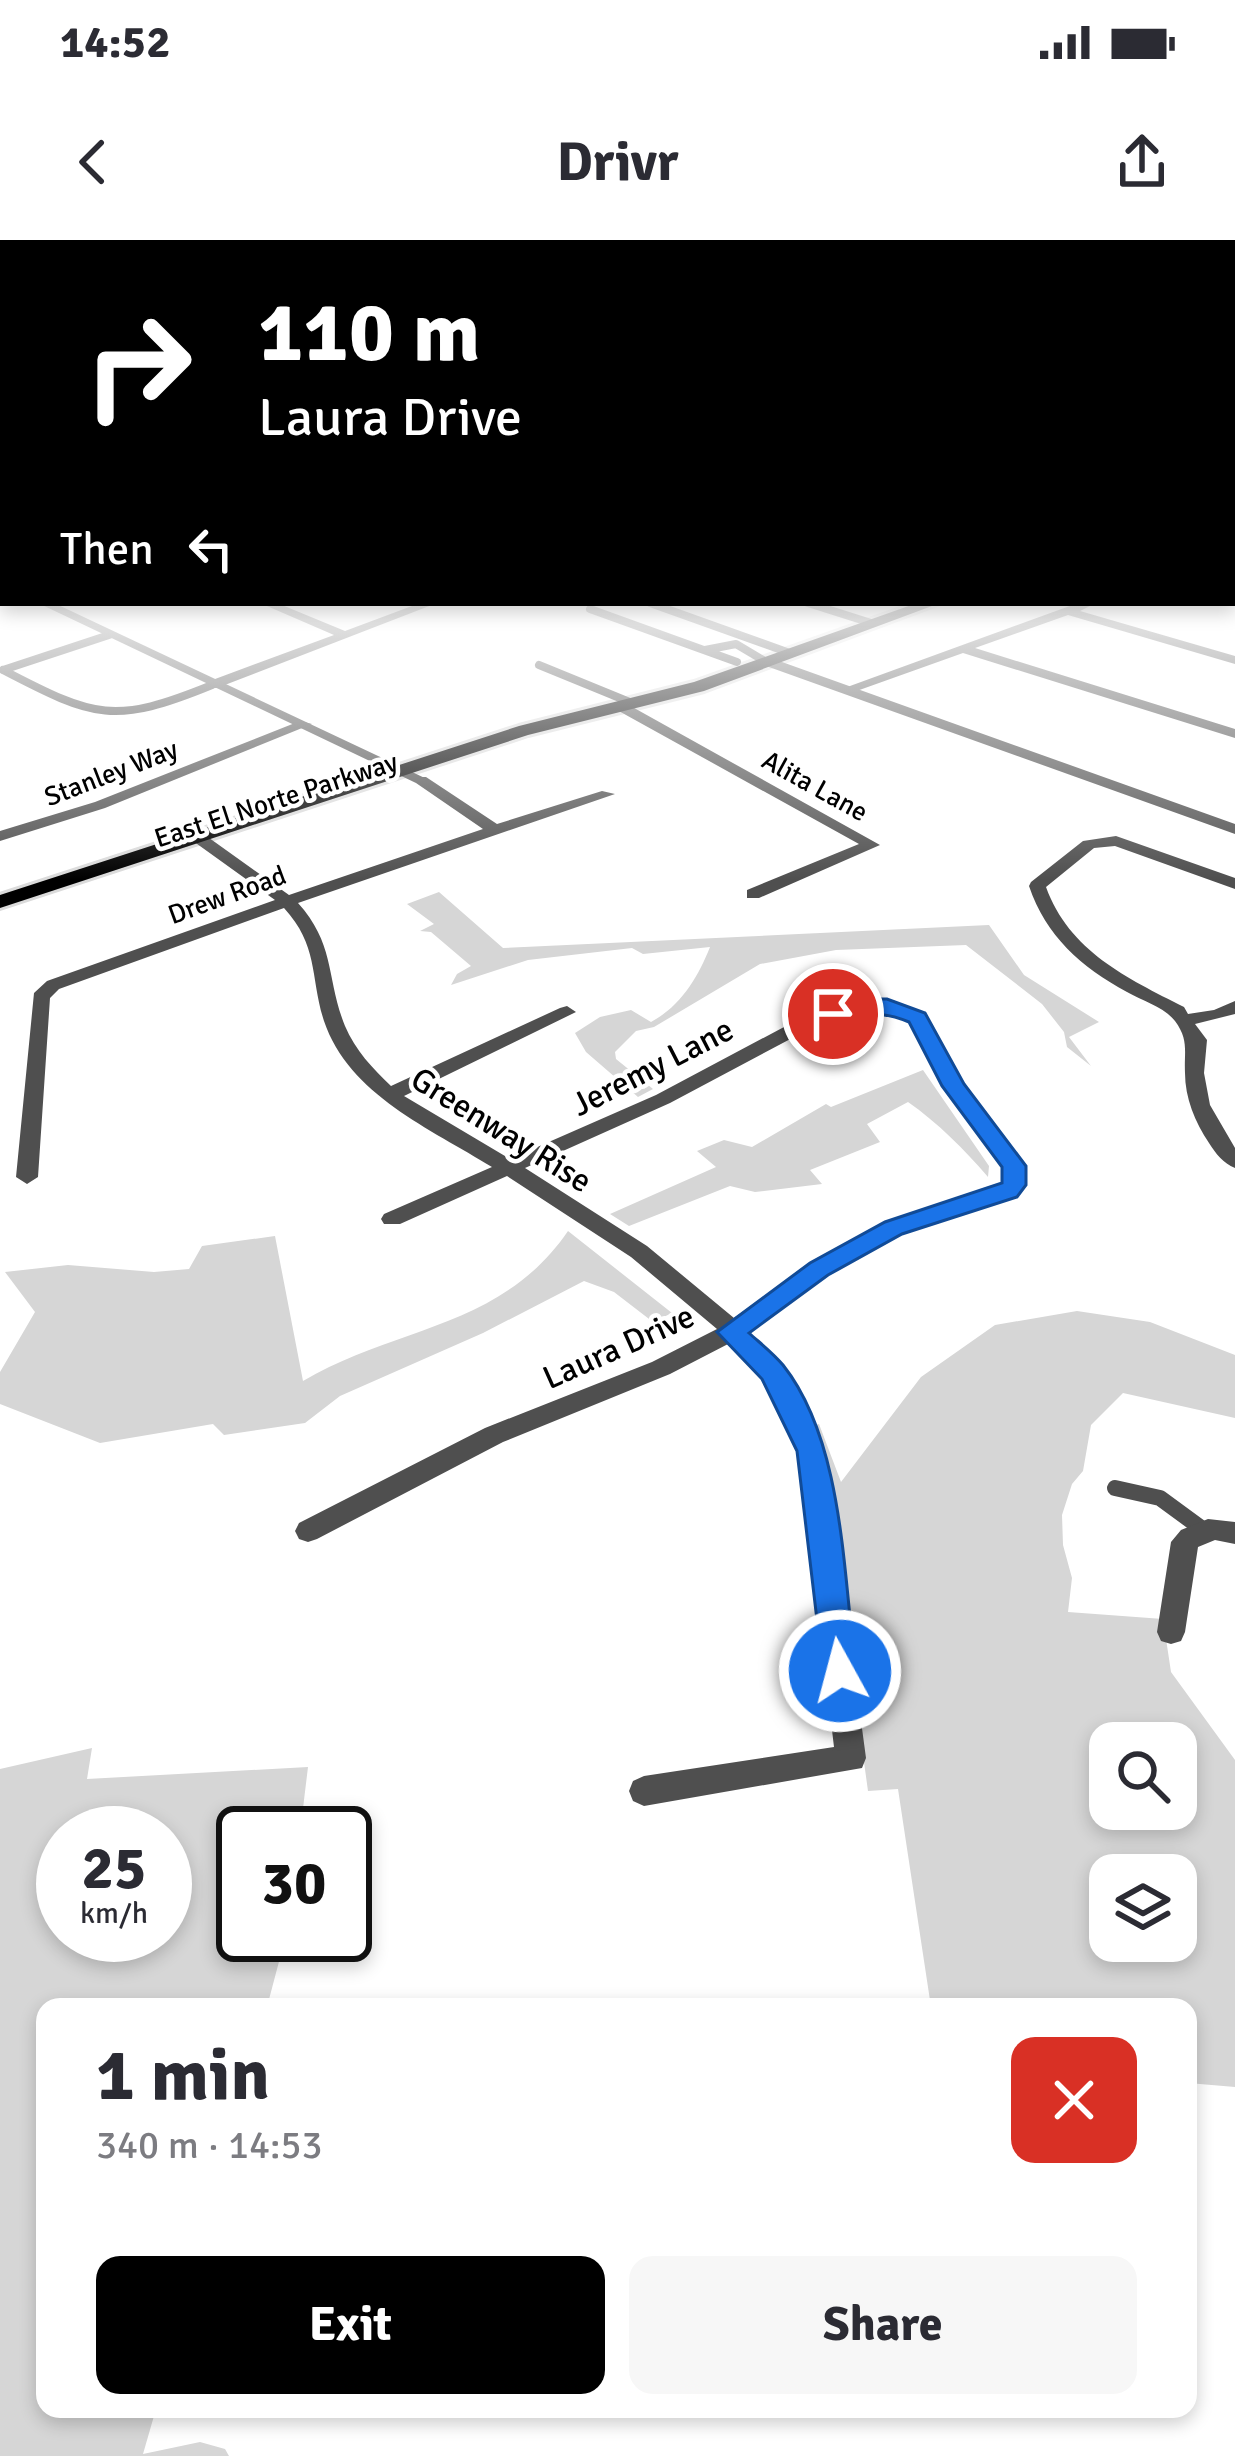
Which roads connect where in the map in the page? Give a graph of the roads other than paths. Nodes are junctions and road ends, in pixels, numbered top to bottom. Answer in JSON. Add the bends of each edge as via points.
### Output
{"nodes":[{"id":1,"x":9,"y":673,"type":"edge"},
{"id":2,"x":188,"y":673,"type":"edge"},
{"id":3,"x":243,"y":673,"type":"edge"},
{"id":4,"x":559,"y":673,"type":"edge"},
{"id":5,"x":702,"y":673,"type":"edge"},
{"id":6,"x":737,"y":673,"type":"edge"},
{"id":7,"x":800,"y":673,"type":"edge"},
{"id":8,"x":892,"y":673,"type":"edge"},
{"id":9,"x":1043,"y":673,"type":"edge"},
{"id":10,"x":212,"y":685,"type":"junction"},
{"id":11,"x":846,"y":690,"type":"junction"},
{"id":12,"x":666,"y":691,"type":"junction"},
{"id":13,"x":627,"y":705,"type":"junction"},
{"id":14,"x":305,"y":724,"type":"junction"},
{"id":15,"x":1235,"y":734,"type":"edge"},
{"id":16,"x":412,"y":775,"type":"junction"},
{"id":17,"x":607,"y":794,"type":"dead end"},
{"id":18,"x":494,"y":829,"type":"junction"},
{"id":19,"x":1235,"y":829,"type":"edge"},
{"id":20,"x":0,"y":836,"type":"edge"},
{"id":21,"x":207,"y":843,"type":"junction"},
{"id":22,"x":1235,"y":884,"type":"edge"},
{"id":23,"x":753,"y":894,"type":"dead end"},
{"id":24,"x":0,"y":902,"type":"edge"},
{"id":25,"x":286,"y":902,"type":"junction"},
{"id":26,"x":0,"y":918,"type":"edge"},
{"id":27,"x":1235,"y":1007,"type":"edge"},
{"id":28,"x":568,"y":1012,"type":"dead end"},
{"id":29,"x":1184,"y":1020,"type":"junction"},
{"id":30,"x":388,"y":1095,"type":"junction"},
{"id":31,"x":1235,"y":1161,"type":"edge"},
{"id":32,"x":507,"y":1170,"type":"junction"},
{"id":33,"x":27,"y":1177,"type":"dead end"},
{"id":34,"x":1014,"y":1185,"type":"joint"},
{"id":35,"x":392,"y":1219,"type":"dead end"},
{"id":36,"x":731,"y":1332,"type":"junction"},
{"id":37,"x":1115,"y":1488,"type":"dead end"},
{"id":38,"x":308,"y":1531,"type":"dead end"},
{"id":39,"x":1205,"y":1531,"type":"junction"},
{"id":40,"x":1235,"y":1533,"type":"edge"},
{"id":41,"x":1171,"y":1632,"type":"dead end"},
{"id":42,"x":644,"y":1791,"type":"dead end"}],
"edges":[{"from":1,"to":10,"type":"lane","via":[[86,714],[116,716]]},
{"from":2,"to":10,"type":"street"},
{"from":3,"to":10,"type":"street"},
{"from":4,"to":13,"type":"lane"},
{"from":5,"to":12,"type":"main road","name":"East El Norte Parkway"},
{"from":6,"to":12,"type":"main road","name":"East El Norte Parkway"},
{"from":7,"to":11,"type":"street"},
{"from":8,"to":11,"type":"street"},
{"from":9,"to":15,"type":"street"},
{"from":10,"to":14,"type":"street"},
{"from":11,"to":19,"type":"street"},
{"from":12,"to":13,"type":"main road","name":"East El Norte Parkway"},
{"from":13,"to":16,"type":"main road","name":"East El Norte Parkway"},
{"from":13,"to":23,"type":"street","name":"Alita Lane","via":[[872,845]]},
{"from":14,"to":16,"type":"street"},
{"from":14,"to":20,"type":"street","name":"Stanley Way"},
{"from":16,"to":18,"type":"street"},
{"from":16,"to":21,"type":"main road","name":"East El Norte Parkway"},
{"from":17,"to":18,"type":"street","name":"Drew Road"},
{"from":18,"to":25,"type":"street","name":"Drew Road"},
{"from":21,"to":24,"type":"main road","name":"East El Norte Parkway"},
{"from":21,"to":25,"type":"street","name":"Greenway Rise"},
{"from":21,"to":26,"type":"main road","name":"East El Norte Parkway"},
{"from":22,"to":29,"type":"street","via":[[1097,841],[1037,886],[1042,906],[1077,950]]},
{"from":25,"to":30,"type":"street","name":"Greenway Rise","via":[[315,938],[334,1024],[362,1071]]},
{"from":25,"to":33,"type":"street","name":"Drew Road","via":[[79,973],[41,997]]},
{"from":27,"to":29,"type":"street"},
{"from":28,"to":30,"type":"street"},
{"from":29,"to":31,"type":"street","via":[[1197,1040],[1196,1100]]},
{"from":30,"to":32,"type":"street","name":"Greenway Rise"},
{"from":32,"to":34,"type":"street","name":"Jeremy Lane","via":[[806,1023],[860,1006],[918,1018],[953,1086],[1014,1166]]},
{"from":32,"to":35,"type":"street","name":"Jeremy Lane"},
{"from":32,"to":36,"type":"street","name":"Greenway Rise","via":[[632,1245]]},
{"from":34,"to":36,"type":"street","name":"Laura Drive","via":[[893,1228]]},
{"from":36,"to":38,"type":"street","name":"Laura Drive","via":[[661,1369],[494,1435]]},
{"from":36,"to":42,"type":"street","name":"Greenway Rise","via":[[772,1371],[812,1451],[851,1758]]},
{"from":37,"to":39,"type":"lane","via":[[1160,1498]]},
{"from":39,"to":40,"type":"street"},
{"from":39,"to":41,"type":"street","via":[[1185,1542]]}]}
